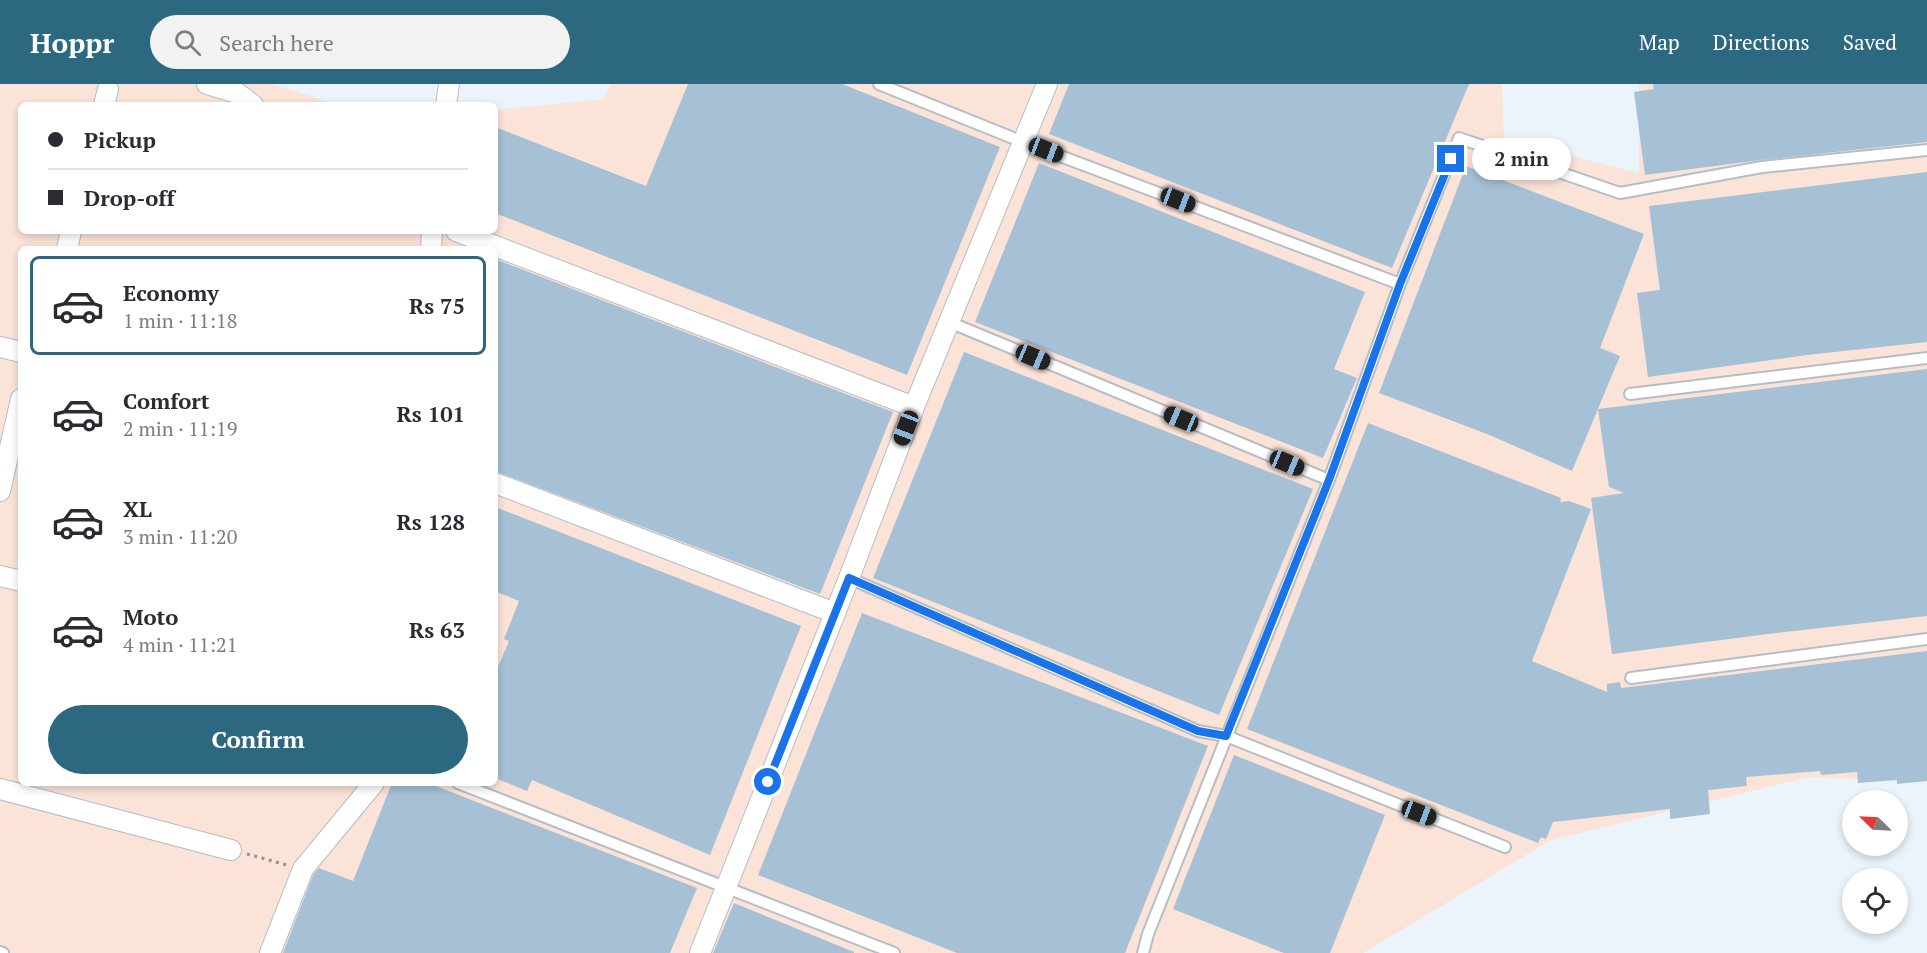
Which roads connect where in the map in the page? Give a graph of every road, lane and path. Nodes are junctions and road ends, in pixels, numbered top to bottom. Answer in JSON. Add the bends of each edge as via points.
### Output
{"nodes":[{"id":1,"x":207,"y":84,"type":"edge"},
{"id":2,"x":449,"y":84,"type":"edge"},
{"id":3,"x":879,"y":84,"type":"edge"},
{"id":4,"x":1047,"y":84,"type":"edge"},
{"id":5,"x":249,"y":102,"type":"edge"},
{"id":6,"x":446,"y":102,"type":"edge"},
{"id":7,"x":1023,"y":142,"type":"junction"},
{"id":8,"x":1927,"y":150,"type":"edge"},
{"id":9,"x":464,"y":234,"type":"edge"},
{"id":10,"x":495,"y":246,"type":"edge"},
{"id":11,"x":498,"y":247,"type":"edge"},
{"id":12,"x":1400,"y":284,"type":"junction"},
{"id":13,"x":949,"y":322,"type":"junction"},
{"id":14,"x":0,"y":347,"type":"edge"},
{"id":15,"x":18,"y":351,"type":"edge"},
{"id":16,"x":1927,"y":358,"type":"edge"},
{"id":17,"x":1630,"y":394,"type":"dead end"},
{"id":18,"x":914,"y":407,"type":"junction"},
{"id":19,"x":18,"y":412,"type":"edge"},
{"id":20,"x":1329,"y":480,"type":"junction"},
{"id":21,"x":498,"y":484,"type":"edge"},
{"id":22,"x":0,"y":491,"type":"edge"},
{"id":23,"x":0,"y":576,"type":"edge"},
{"id":24,"x":849,"y":578,"type":"junction"},
{"id":25,"x":18,"y":580,"type":"edge"},
{"id":26,"x":835,"y":613,"type":"junction"},
{"id":27,"x":1927,"y":639,"type":"edge"},
{"id":28,"x":1631,"y":678,"type":"dead end"},
{"id":29,"x":1226,"y":736,"type":"junction"},
{"id":30,"x":372,"y":786,"type":"edge"},
{"id":31,"x":466,"y":786,"type":"edge"},
{"id":32,"x":0,"y":789,"type":"edge"},
{"id":33,"x":1505,"y":847,"type":"dead end"},
{"id":34,"x":231,"y":850,"type":"joint"},
{"id":35,"x":303,"y":869,"type":"junction"},
{"id":36,"x":726,"y":888,"type":"junction"},
{"id":37,"x":270,"y":953,"type":"edge"},
{"id":38,"x":700,"y":953,"type":"edge"},
{"id":39,"x":894,"y":953,"type":"edge"},
{"id":40,"x":1143,"y":953,"type":"edge"}],
"edges":[{"from":1,"to":5,"type":"street","via":[[237,93]]},
{"from":2,"to":6,"type":"street"},
{"from":3,"to":7,"type":"lane"},
{"from":4,"to":7,"type":"street"},
{"from":7,"to":12,"type":"lane"},
{"from":7,"to":13,"type":"street"},
{"from":8,"to":12,"type":"lane","via":[[1762,167],[1620,193],[1459,138]]},
{"from":9,"to":10,"type":"street"},
{"from":11,"to":18,"type":"street"},
{"from":12,"to":20,"type":"lane"},
{"from":13,"to":18,"type":"street"},
{"from":13,"to":20,"type":"lane"},
{"from":14,"to":15,"type":"street"},
{"from":16,"to":17,"type":"lane"},
{"from":18,"to":24,"type":"street"},
{"from":19,"to":22,"type":"street"},
{"from":20,"to":29,"type":"lane"},
{"from":21,"to":26,"type":"street"},
{"from":23,"to":25,"type":"street"},
{"from":24,"to":26,"type":"street"},
{"from":24,"to":29,"type":"lane","via":[[1198,731]]},
{"from":26,"to":36,"type":"street"},
{"from":27,"to":28,"type":"lane"},
{"from":29,"to":33,"type":"lane"},
{"from":29,"to":40,"type":"lane"},
{"from":30,"to":35,"type":"street"},
{"from":31,"to":36,"type":"lane"},
{"from":32,"to":34,"type":"street"},
{"from":34,"to":35,"type":"path"},
{"from":35,"to":37,"type":"street"},
{"from":36,"to":38,"type":"street"},
{"from":36,"to":39,"type":"lane"}]}
